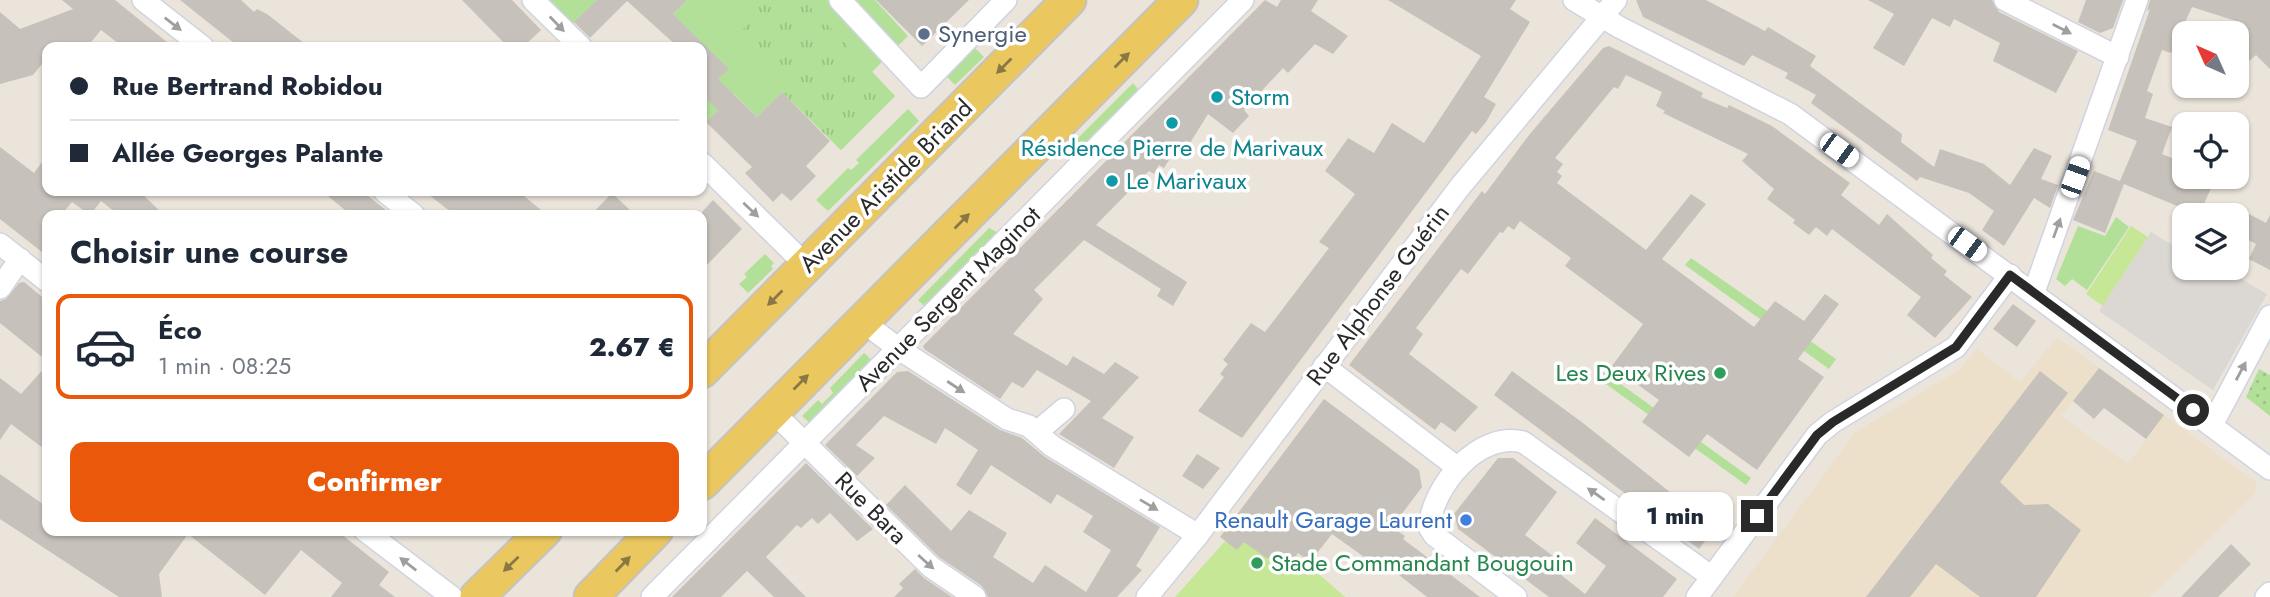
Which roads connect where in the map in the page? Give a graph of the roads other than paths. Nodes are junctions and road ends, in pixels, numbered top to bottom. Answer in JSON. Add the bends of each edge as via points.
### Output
{"nodes":[{"id":1,"x":143,"y":0,"type":"edge"},
{"id":2,"x":533,"y":0,"type":"edge"},
{"id":3,"x":841,"y":0,"type":"edge"},
{"id":4,"x":1006,"y":0,"type":"edge"},
{"id":5,"x":1069,"y":0,"type":"edge"},
{"id":6,"x":1181,"y":0,"type":"edge"},
{"id":7,"x":1243,"y":0,"type":"edge"},
{"id":8,"x":1574,"y":0,"type":"edge"},
{"id":9,"x":1616,"y":0,"type":"edge"},
{"id":10,"x":2005,"y":0,"type":"edge"},
{"id":11,"x":2137,"y":0,"type":"edge"},
{"id":12,"x":1602,"y":17,"type":"junction"},
{"id":13,"x":197,"y":42,"type":"edge"},
{"id":14,"x":576,"y":42,"type":"edge"},
{"id":15,"x":2118,"y":57,"type":"junction"},
{"id":16,"x":707,"y":168,"type":"edge"},
{"id":17,"x":389,"y":196,"type":"edge"},
{"id":18,"x":408,"y":210,"type":"edge"},
{"id":19,"x":0,"y":244,"type":"edge"},
{"id":20,"x":20,"y":259,"type":"junction"},
{"id":21,"x":807,"y":266,"type":"junction"},
{"id":22,"x":2010,"y":275,"type":"junction"},
{"id":23,"x":42,"y":277,"type":"edge"},
{"id":24,"x":0,"y":288,"type":"edge"},
{"id":25,"x":2034,"y":292,"type":"junction"},
{"id":26,"x":2270,"y":316,"type":"edge"},
{"id":27,"x":862,"y":321,"type":"junction"},
{"id":28,"x":899,"y":349,"type":"junction"},
{"id":29,"x":707,"y":366,"type":"edge"},
{"id":30,"x":1324,"y":366,"type":"junction"},
{"id":31,"x":1064,"y":409,"type":"dead end"},
{"id":32,"x":772,"y":411,"type":"junction"},
{"id":33,"x":2212,"y":425,"type":"junction"},
{"id":34,"x":1037,"y":432,"type":"junction"},
{"id":35,"x":805,"y":444,"type":"junction"},
{"id":36,"x":1458,"y":468,"type":"junction"},
{"id":37,"x":2270,"y":469,"type":"edge"},
{"id":38,"x":707,"y":478,"type":"edge"},
{"id":39,"x":1198,"y":535,"type":"junction"},
{"id":40,"x":373,"y":536,"type":"edge"},
{"id":41,"x":539,"y":536,"type":"edge"},
{"id":42,"x":650,"y":536,"type":"edge"},
{"id":43,"x":1712,"y":577,"type":"junction"},
{"id":44,"x":2270,"y":593,"type":"edge"},
{"id":45,"x":452,"y":597,"type":"edge"},
{"id":46,"x":477,"y":597,"type":"edge"},
{"id":47,"x":591,"y":597,"type":"edge"},
{"id":48,"x":652,"y":597,"type":"edge"},
{"id":49,"x":975,"y":597,"type":"edge"},
{"id":50,"x":1147,"y":597,"type":"edge"},
{"id":51,"x":1516,"y":597,"type":"edge"},
{"id":52,"x":1697,"y":597,"type":"edge"},
{"id":53,"x":2266,"y":597,"type":"edge"}],
"edges":[{"from":1,"to":13,"type":"street","one_way":true},
{"from":2,"to":14,"type":"street","one_way":true},
{"from":3,"to":4,"type":"street","name":"Avenue Aristide Briand","via":[[921,87]]},
{"from":5,"to":21,"type":"main road","name":"Avenue Aristide Briand","one_way":true},
{"from":27,"to":6,"type":"main road","name":"Avenue Sergent Maginot","one_way":true},
{"from":7,"to":28,"type":"street","name":"Avenue Sergent Maginot"},
{"from":8,"to":12,"type":"street"},
{"from":9,"to":12,"type":"street","name":"Rue Alphonse Guérin"},
{"from":10,"to":15,"type":"street","one_way":true},
{"from":11,"to":15,"type":"street"},
{"from":12,"to":22,"type":"street","via":[[1790,114]]},
{"from":12,"to":30,"type":"street","name":"Rue Alphonse Guérin","via":[[1459,188]]},
{"from":25,"to":15,"type":"street","one_way":true},
{"from":16,"to":21,"type":"street","one_way":true},
{"from":17,"to":18,"type":"street"},
{"from":19,"to":20,"type":"street"},
{"from":20,"to":23,"type":"street"},
{"from":20,"to":24,"type":"street"},
{"from":21,"to":29,"type":"main road","name":"Avenue Aristide Briand","one_way":true},
{"from":22,"to":25,"type":"street"},
{"from":22,"to":43,"type":"street","via":[[1956,347],[1817,435]]},
{"from":25,"to":33,"type":"street"},
{"from":33,"to":26,"type":"street","one_way":true},
{"from":27,"to":28,"type":"street"},
{"from":32,"to":27,"type":"main road","name":"Avenue Sergent Maginot","one_way":true},
{"from":28,"to":34,"type":"street","one_way":true,"via":[[1007,419]]},
{"from":28,"to":35,"type":"street","name":"Avenue Sergent Maginot"},
{"from":30,"to":36,"type":"street"},
{"from":30,"to":39,"type":"street","name":"Rue Alphonse Guérin"},
{"from":31,"to":34,"type":"street"},
{"from":32,"to":35,"type":"street","name":"Rue Bara"},
{"from":32,"to":38,"type":"main road","name":"Avenue Sergent Maginot"},
{"from":33,"to":37,"type":"street"},
{"from":34,"to":39,"type":"street","one_way":true,"via":[[1052,446]]},
{"from":35,"to":48,"type":"street","name":"Avenue Sergent Maginot"},
{"from":35,"to":49,"type":"street","name":"Rue Bara","one_way":true,"via":[[931,567]]},
{"from":43,"to":36,"type":"street","one_way":true,"via":[[1523,442],[1511,439],[1483,446]]},
{"from":36,"to":51,"type":"street","via":[[1429,527]]},
{"from":39,"to":50,"type":"street","name":"Rue Alphonse Guérin"},
{"from":45,"to":40,"type":"street","one_way":true},
{"from":41,"to":46,"type":"main road","one_way":true},
{"from":47,"to":42,"type":"main road","one_way":true},
{"from":43,"to":52,"type":"street"},
{"from":44,"to":53,"type":"street"}]}
